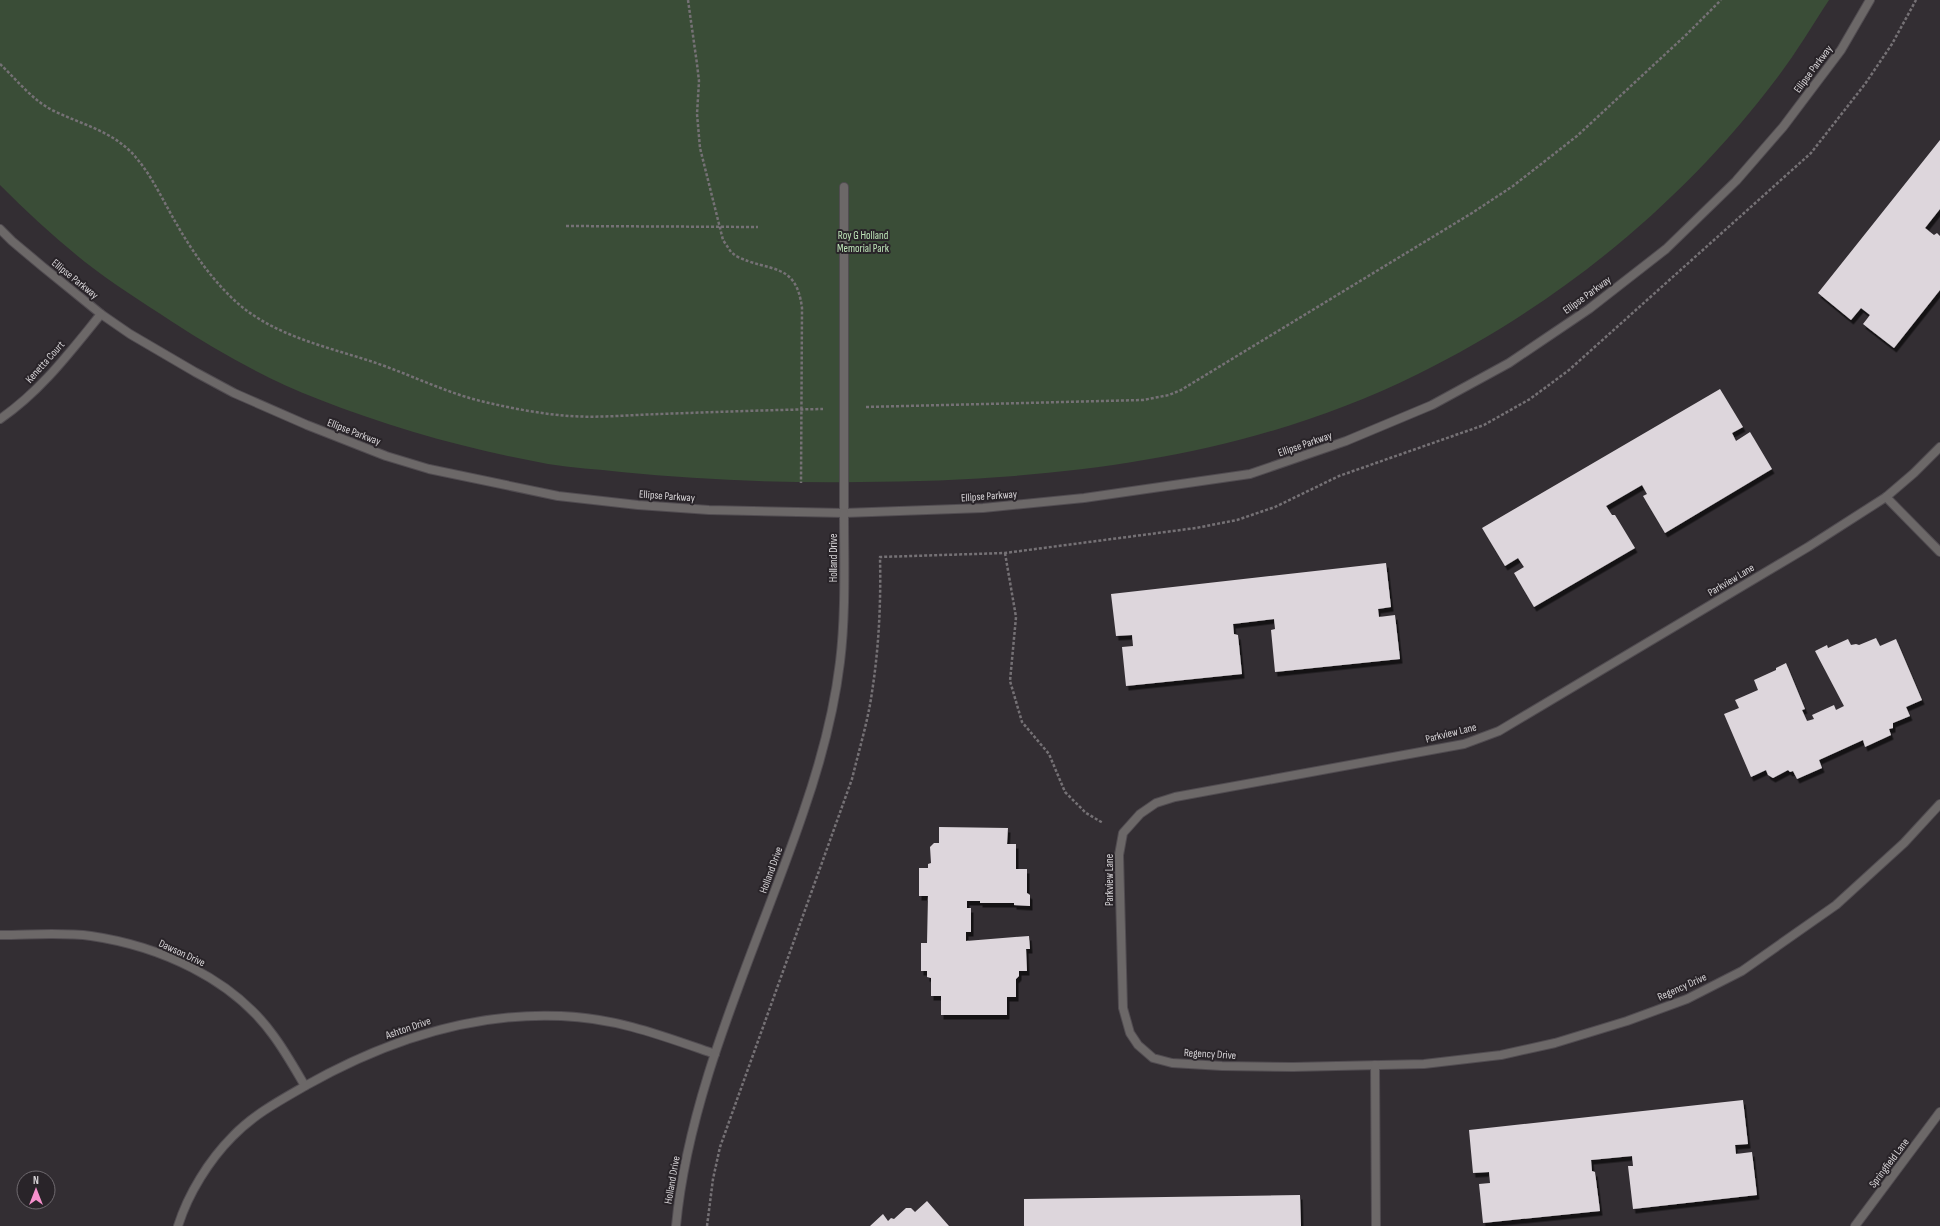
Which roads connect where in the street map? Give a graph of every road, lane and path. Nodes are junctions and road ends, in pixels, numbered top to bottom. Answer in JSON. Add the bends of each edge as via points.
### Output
{"nodes":[{"id":1,"x":688,"y":0,"type":"edge"},
{"id":2,"x":1721,"y":0,"type":"edge"},
{"id":3,"x":1870,"y":0,"type":"edge"},
{"id":4,"x":1916,"y":0,"type":"edge"},
{"id":5,"x":0,"y":64,"type":"edge"},
{"id":6,"x":844,"y":187,"type":"dead end"},
{"id":7,"x":566,"y":226,"type":"dead end"},
{"id":8,"x":719,"y":227,"type":"junction"},
{"id":9,"x":758,"y":227,"type":"dead end"},
{"id":10,"x":0,"y":228,"type":"edge"},
{"id":11,"x":101,"y":314,"type":"junction"},
{"id":12,"x":844,"y":408,"type":"junction"},
{"id":13,"x":802,"y":409,"type":"junction"},
{"id":14,"x":0,"y":419,"type":"edge"},
{"id":15,"x":1940,"y":447,"type":"edge"},
{"id":16,"x":801,"y":483,"type":"dead end"},
{"id":17,"x":1886,"y":497,"type":"junction"},
{"id":18,"x":844,"y":513,"type":"junction"},
{"id":19,"x":1940,"y":552,"type":"edge"},
{"id":20,"x":1005,"y":554,"type":"junction"},
{"id":21,"x":1940,"y":804,"type":"edge"},
{"id":22,"x":1125,"y":831,"type":"junction"},
{"id":23,"x":0,"y":935,"type":"edge"},
{"id":24,"x":1122,"y":960,"type":"joint"},
{"id":25,"x":715,"y":1054,"type":"junction"},
{"id":26,"x":1375,"y":1065,"type":"junction"},
{"id":27,"x":305,"y":1086,"type":"junction"},
{"id":28,"x":1940,"y":1112,"type":"edge"},
{"id":29,"x":178,"y":1226,"type":"edge"},
{"id":30,"x":676,"y":1226,"type":"edge"},
{"id":31,"x":707,"y":1226,"type":"edge"},
{"id":32,"x":1376,"y":1226,"type":"edge"},
{"id":33,"x":1855,"y":1226,"type":"edge"}],
"edges":[{"from":1,"to":8,"type":"path","via":[[698,75],[697,114],[700,148]]},
{"from":2,"to":12,"type":"path","via":[[1577,136],[1513,186],[1181,390],[1143,400]]},
{"from":3,"to":18,"type":"street","name":"Ellipse Parkway","via":[[1841,50],[1783,127],[1736,181],[1666,249],[1589,309],[1515,358],[1432,405],[1346,441],[1250,474],[1084,498],[984,508]]},
{"from":4,"to":20,"type":"path","via":[[1892,44],[1865,84],[1811,153],[1569,370],[1530,399],[1484,425],[1339,476],[1276,507],[1237,520]]},
{"from":5,"to":13,"type":"path","via":[[40,103],[55,112],[100,130],[129,150],[146,170],[187,242],[209,273],[235,301],[289,335],[395,369],[457,394],[487,403],[544,413],[613,416]]},
{"from":6,"to":12,"type":"street","name":"Holland Drive"},
{"from":7,"to":8,"type":"path"},
{"from":8,"to":9,"type":"path"},
{"from":8,"to":13,"type":"path","via":[[727,246],[736,256],[775,269],[789,276],[796,284],[802,308]]},
{"from":10,"to":11,"type":"street","name":"Ellipse Parkway","via":[[33,259]]},
{"from":11,"to":14,"type":"street","name":"Kenetta Court","via":[[40,386]]},
{"from":11,"to":18,"type":"street","name":"Ellipse Parkway","via":[[130,334],[234,393],[345,441],[430,469],[558,496],[638,505],[709,510]]},
{"from":12,"to":13,"type":"path"},
{"from":12,"to":18,"type":"street","name":"Holland Drive"},
{"from":13,"to":16,"type":"path"},
{"from":15,"to":17,"type":"street","name":"Parkview Lane"},
{"from":17,"to":19,"type":"street"},
{"from":17,"to":22,"type":"street","name":"Parkview Lane","via":[[1808,547],[1499,731],[1464,744],[1175,797],[1156,803],[1140,814]]},
{"from":18,"to":25,"type":"street","name":"Holland Drive","via":[[840,662],[823,744],[804,812]]},
{"from":20,"to":22,"type":"path","via":[[1016,617],[1010,681],[1022,722],[1049,754],[1065,792],[1086,813]]},
{"from":20,"to":31,"type":"path","via":[[880,557],[881,600],[867,722],[852,779],[720,1147]]},
{"from":21,"to":26,"type":"street","name":"Regency Drive","via":[[1904,843],[1836,905],[1742,971],[1686,999],[1627,1021],[1501,1055],[1424,1064]]},
{"from":22,"to":24,"type":"street","name":"Parkview Lane","via":[[1119,855]]},
{"from":23,"to":27,"type":"street","name":"Dawson Drive","via":[[90,936],[142,947],[192,967],[232,994],[262,1021]]},
{"from":24,"to":26,"type":"street","name":"Regency Drive","via":[[1123,1008],[1130,1032],[1138,1045],[1153,1058],[1172,1063],[1222,1066]]},
{"from":25,"to":27,"type":"street","name":"Ashton Drive","via":[[634,1026],[607,1021],[560,1016],[504,1018],[454,1025],[408,1038],[339,1067]]},
{"from":25,"to":30,"type":"street","name":"Holland Drive","via":[[687,1156]]},
{"from":26,"to":32,"type":"street"},
{"from":27,"to":29,"type":"street","name":"Ashton Drive","via":[[274,1104],[233,1136],[206,1169],[188,1201]]},
{"from":28,"to":33,"type":"street","name":"Springfield Lane"}]}
